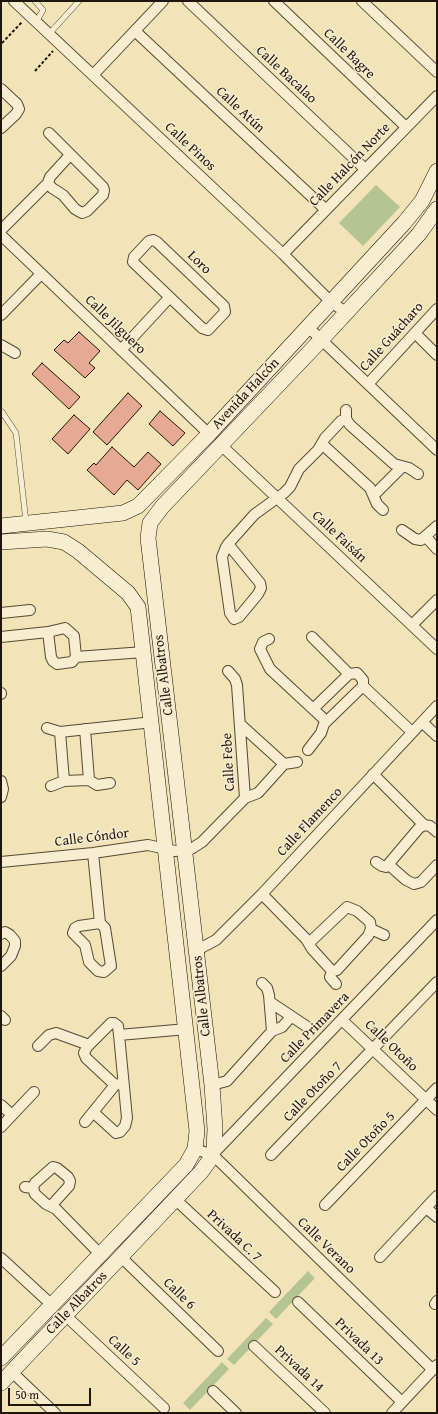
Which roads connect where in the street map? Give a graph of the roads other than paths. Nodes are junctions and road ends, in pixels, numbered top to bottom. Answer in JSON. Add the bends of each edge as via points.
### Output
{"nodes":[{"id":1,"x":35,"y":1,"type":"edge"},
{"id":2,"x":79,"y":1,"type":"edge"},
{"id":3,"x":163,"y":1,"type":"edge"},
{"id":4,"x":188,"y":1,"type":"edge"},
{"id":5,"x":274,"y":1,"type":"edge"},
{"id":6,"x":362,"y":1,"type":"edge"},
{"id":7,"x":18,"y":2,"type":"edge"},
{"id":8,"x":36,"y":22,"type":"junction"},
{"id":9,"x":135,"y":31,"type":"junction"},
{"id":10,"x":48,"y":34,"type":"junction"},
{"id":11,"x":437,"y":72,"type":"edge"},
{"id":12,"x":93,"y":75,"type":"junction"},
{"id":13,"x":1,"y":89,"type":"edge"},
{"id":14,"x":437,"y":96,"type":"edge"},
{"id":15,"x":406,"y":127,"type":"junction"},
{"id":16,"x":1,"y":128,"type":"edge"},
{"id":17,"x":49,"y":133,"type":"dead end"},
{"id":18,"x":70,"y":155,"type":"junction"},
{"id":19,"x":365,"y":169,"type":"junction"},
{"id":20,"x":437,"y":171,"type":"edge"},
{"id":21,"x":48,"y":183,"type":"junction"},
{"id":22,"x":437,"y":209,"type":"edge"},
{"id":23,"x":326,"y":210,"type":"junction"},
{"id":24,"x":1,"y":230,"type":"edge"},
{"id":25,"x":1,"y":235,"type":"edge"},
{"id":26,"x":283,"y":254,"type":"junction"},
{"id":27,"x":41,"y":274,"type":"junction"},
{"id":28,"x":169,"y":298,"type":"junction"},
{"id":29,"x":332,"y":303,"type":"junction"},
{"id":30,"x":437,"y":309,"type":"edge"},
{"id":31,"x":346,"y":312,"type":"junction"},
{"id":32,"x":1,"y":314,"type":"edge"},
{"id":33,"x":309,"y":328,"type":"junction"},
{"id":34,"x":415,"y":333,"type":"junction"},
{"id":35,"x":322,"y":340,"type":"junction"},
{"id":36,"x":1,"y":345,"type":"edge"},
{"id":37,"x":121,"y":350,"type":"junction"},
{"id":38,"x":15,"y":353,"type":"dead end"},
{"id":39,"x":437,"y":355,"type":"edge"},
{"id":40,"x":368,"y":384,"type":"junction"},
{"id":41,"x":2,"y":412,"type":"dead end"},
{"id":42,"x":209,"y":434,"type":"junction"},
{"id":43,"x":322,"y":444,"type":"junction"},
{"id":44,"x":221,"y":445,"type":"junction"},
{"id":45,"x":437,"y":450,"type":"edge"},
{"id":46,"x":402,"y":467,"type":"junction"},
{"id":47,"x":418,"y":474,"type":"dead end"},
{"id":48,"x":374,"y":495,"type":"junction"},
{"id":49,"x":277,"y":498,"type":"junction"},
{"id":50,"x":383,"y":510,"type":"dead end"},
{"id":51,"x":123,"y":514,"type":"junction"},
{"id":52,"x":78,"y":518,"type":"junction"},
{"id":53,"x":26,"y":523,"type":"junction"},
{"id":54,"x":1,"y":526,"type":"edge"},
{"id":55,"x":437,"y":526,"type":"edge"},
{"id":56,"x":148,"y":529,"type":"junction"},
{"id":57,"x":402,"y":530,"type":"dead end"},
{"id":58,"x":426,"y":538,"type":"junction"},
{"id":59,"x":1,"y":542,"type":"edge"},
{"id":60,"x":228,"y":544,"type":"junction"},
{"id":61,"x":72,"y":546,"type":"junction"},
{"id":62,"x":437,"y":549,"type":"edge"},
{"id":63,"x":153,"y":580,"type":"junction"},
{"id":64,"x":128,"y":593,"type":"junction"},
{"id":65,"x":437,"y":600,"type":"edge"},
{"id":66,"x":30,"y":610,"type":"dead end"},
{"id":67,"x":1,"y":613,"type":"edge"},
{"id":68,"x":412,"y":625,"type":"junction"},
{"id":69,"x":48,"y":632,"type":"junction"},
{"id":70,"x":1,"y":637,"type":"edge"},
{"id":71,"x":312,"y":637,"type":"dead end"},
{"id":72,"x":269,"y":638,"type":"dead end"},
{"id":73,"x":437,"y":649,"type":"edge"},
{"id":74,"x":144,"y":652,"type":"junction"},
{"id":75,"x":76,"y":657,"type":"junction"},
{"id":76,"x":228,"y":671,"type":"dead end"},
{"id":77,"x":349,"y":674,"type":"junction"},
{"id":78,"x":363,"y":686,"type":"junction"},
{"id":79,"x":437,"y":706,"type":"edge"},
{"id":80,"x":313,"y":709,"type":"junction"},
{"id":81,"x":326,"y":721,"type":"junction"},
{"id":82,"x":153,"y":722,"type":"junction"},
{"id":83,"x":422,"y":722,"type":"junction"},
{"id":84,"x":242,"y":724,"type":"junction"},
{"id":85,"x":47,"y":728,"type":"dead end"},
{"id":86,"x":85,"y":729,"type":"junction"},
{"id":87,"x":60,"y":732,"type":"junction"},
{"id":88,"x":412,"y":732,"type":"junction"},
{"id":89,"x":437,"y":736,"type":"edge"},
{"id":90,"x":308,"y":750,"type":"dead end"},
{"id":91,"x":297,"y":762,"type":"dead end"},
{"id":92,"x":284,"y":764,"type":"junction"},
{"id":93,"x":373,"y":774,"type":"junction"},
{"id":94,"x":89,"y":780,"type":"junction"},
{"id":95,"x":1,"y":781,"type":"edge"},
{"id":96,"x":64,"y":781,"type":"junction"},
{"id":97,"x":110,"y":783,"type":"dead end"},
{"id":98,"x":51,"y":786,"type":"dead end"},
{"id":99,"x":1,"y":797,"type":"edge"},
{"id":100,"x":245,"y":798,"type":"junction"},
{"id":101,"x":424,"y":825,"type":"junction"},
{"id":102,"x":437,"y":832,"type":"edge"},
{"id":103,"x":166,"y":850,"type":"junction"},
{"id":104,"x":185,"y":850,"type":"junction"},
{"id":105,"x":94,"y":853,"type":"junction"},
{"id":106,"x":1,"y":862,"type":"edge"},
{"id":107,"x":376,"y":862,"type":"dead end"},
{"id":108,"x":389,"y":865,"type":"junction"},
{"id":109,"x":437,"y":865,"type":"edge"},
{"id":110,"x":262,"y":894,"type":"junction"},
{"id":111,"x":437,"y":920,"type":"edge"},
{"id":112,"x":100,"y":923,"type":"junction"},
{"id":113,"x":371,"y":929,"type":"junction"},
{"id":114,"x":1,"y":934,"type":"edge"},
{"id":115,"x":384,"y":935,"type":"dead end"},
{"id":116,"x":309,"y":943,"type":"junction"},
{"id":117,"x":197,"y":950,"type":"junction"},
{"id":118,"x":1,"y":966,"type":"edge"},
{"id":119,"x":332,"y":971,"type":"junction"},
{"id":120,"x":437,"y":982,"type":"edge"},
{"id":121,"x":262,"y":983,"type":"dead end"},
{"id":122,"x":336,"y":984,"type":"dead end"},
{"id":123,"x":270,"y":1002,"type":"junction"},
{"id":124,"x":291,"y":1018,"type":"junction"},
{"id":125,"x":342,"y":1020,"type":"junction"},
{"id":126,"x":306,"y":1026,"type":"dead end"},
{"id":127,"x":187,"y":1029,"type":"junction"},
{"id":128,"x":272,"y":1031,"type":"junction"},
{"id":129,"x":119,"y":1035,"type":"junction"},
{"id":130,"x":89,"y":1045,"type":"junction"},
{"id":131,"x":38,"y":1046,"type":"dead end"},
{"id":132,"x":374,"y":1049,"type":"junction"},
{"id":133,"x":119,"y":1084,"type":"junction"},
{"id":134,"x":212,"y":1085,"type":"junction"},
{"id":135,"x":437,"y":1088,"type":"edge"},
{"id":136,"x":34,"y":1092,"type":"dead end"},
{"id":137,"x":426,"y":1100,"type":"junction"},
{"id":138,"x":1,"y":1105,"type":"edge"},
{"id":139,"x":437,"y":1110,"type":"edge"},
{"id":140,"x":93,"y":1112,"type":"junction"},
{"id":141,"x":12,"y":1116,"type":"junction"},
{"id":142,"x":85,"y":1122,"type":"dead end"},
{"id":143,"x":1,"y":1127,"type":"edge"},
{"id":144,"x":195,"y":1149,"type":"junction"},
{"id":145,"x":213,"y":1155,"type":"junction"},
{"id":146,"x":272,"y":1155,"type":"dead end"},
{"id":147,"x":437,"y":1196,"type":"edge"},
{"id":148,"x":175,"y":1199,"type":"junction"},
{"id":149,"x":325,"y":1205,"type":"dead end"},
{"id":150,"x":51,"y":1206,"type":"junction"},
{"id":151,"x":426,"y":1208,"type":"junction"},
{"id":152,"x":437,"y":1218,"type":"edge"},
{"id":153,"x":101,"y":1255,"type":"junction"},
{"id":154,"x":121,"y":1257,"type":"junction"},
{"id":155,"x":380,"y":1257,"type":"dead end"},
{"id":156,"x":1,"y":1258,"type":"edge"},
{"id":157,"x":275,"y":1292,"type":"dead end"},
{"id":158,"x":298,"y":1302,"type":"dead end"},
{"id":159,"x":52,"y":1305,"type":"junction"},
{"id":160,"x":65,"y":1315,"type":"junction"},
{"id":161,"x":254,"y":1346,"type":"dead end"},
{"id":162,"x":218,"y":1351,"type":"dead end"},
{"id":163,"x":1,"y":1358,"type":"edge"},
{"id":164,"x":435,"y":1367,"type":"edge"},
{"id":165,"x":12,"y":1372,"type":"junction"},
{"id":166,"x":1,"y":1383,"type":"edge"},
{"id":167,"x":213,"y":1391,"type":"dead end"},
{"id":168,"x":402,"y":1402,"type":"junction"},
{"id":169,"x":164,"y":1408,"type":"dead end"},
{"id":170,"x":55,"y":1413,"type":"edge"},
{"id":171,"x":236,"y":1413,"type":"edge"},
{"id":172,"x":325,"y":1413,"type":"edge"},
{"id":173,"x":392,"y":1413,"type":"edge"}],
"edges":[{"from":1,"to":8,"type":"lane","via":[[43,10]]},
{"from":2,"to":10,"type":"lane"},
{"from":3,"to":9,"type":"street"},
{"from":4,"to":19,"type":"street","name":"Calle Bacalao"},
{"from":5,"to":15,"type":"street","name":"Calle Bagre"},
{"from":6,"to":11,"type":"street"},
{"from":7,"to":8,"type":"street","name":"Calle Pinos"},
{"from":8,"to":10,"type":"street","name":"Calle Pinos"},
{"from":9,"to":12,"type":"street"},
{"from":9,"to":23,"type":"street","name":"Calle Atún"},
{"from":10,"to":12,"type":"street","name":"Calle Pinos"},
{"from":12,"to":26,"type":"street","name":"Calle Pinos"},
{"from":13,"to":16,"type":"street","via":[[19,109]]},
{"from":14,"to":15,"type":"street","name":"Calle Halcón Norte"},
{"from":15,"to":19,"type":"street","name":"Calle Halcón Norte"},
{"from":17,"to":18,"type":"street"},
{"from":18,"to":21,"type":"street","via":[[50,177]]},
{"from":18,"to":21,"type":"street","via":[[103,187],[103,195],[82,213]]},
{"from":19,"to":23,"type":"street","name":"Calle Halcón Norte"},
{"from":20,"to":29,"type":"street","name":"Avenida Halcón","via":[[422,201]]},
{"from":21,"to":24,"type":"street"},
{"from":22,"to":31,"type":"street","name":"Avenida Halcón","via":[[419,234]]},
{"from":23,"to":26,"type":"street","name":"Calle Halcón Norte"},
{"from":25,"to":27,"type":"street","name":"Calle Jilguero"},
{"from":26,"to":29,"type":"street","name":"Calle Pinos"},
{"from":27,"to":32,"type":"street"},
{"from":27,"to":37,"type":"street","name":"Calle Jilguero"},
{"from":28,"to":28,"type":"street","name":"Loro","via":[[133,260],[150,240],[155,240],[163,247],[225,308],[224,314],[206,330]]},
{"from":28,"to":37,"type":"street"},
{"from":29,"to":31,"type":"street","name":"Calle Pinos"},
{"from":29,"to":33,"type":"street","name":"Avenida Halcón"},
{"from":30,"to":34,"type":"street","name":"Calle Guácharo"},
{"from":31,"to":35,"type":"street","name":"Avenida Halcón"},
{"from":33,"to":35,"type":"street"},
{"from":33,"to":42,"type":"street","name":"Avenida Halcón"},
{"from":34,"to":39,"type":"street"},
{"from":34,"to":40,"type":"street","name":"Calle Guácharo"},
{"from":35,"to":40,"type":"street"},
{"from":35,"to":44,"type":"street","name":"Avenida Halcón"},
{"from":36,"to":38,"type":"street"},
{"from":37,"to":42,"type":"street","name":"Calle Jilguero"},
{"from":40,"to":45,"type":"street"},
{"from":41,"to":53,"type":"lane","via":[[16,433]]},
{"from":42,"to":51,"type":"street","name":"Avenida Halcón","via":[[145,500]]},
{"from":43,"to":46,"type":"street","via":[[346,414],[350,425],[394,464]]},
{"from":43,"to":48,"type":"street","via":[[370,488]]},
{"from":43,"to":49,"type":"street","via":[[299,470],[290,487]]},
{"from":44,"to":49,"type":"street","name":"Calle Faisán"},
{"from":44,"to":56,"type":"street","name":"Avenida Halcón","via":[[156,514]]},
{"from":46,"to":47,"type":"street"},
{"from":46,"to":48,"type":"street"},
{"from":48,"to":50,"type":"street","via":[[377,504]]},
{"from":49,"to":60,"type":"street","via":[[255,514]]},
{"from":49,"to":68,"type":"street","name":"Calle Faisán"},
{"from":51,"to":52,"type":"street","name":"Avenida Halcón"},
{"from":51,"to":56,"type":"street","via":[[136,517]]},
{"from":52,"to":53,"type":"street","name":"Avenida Halcón"},
{"from":52,"to":61,"type":"street","via":[[70,533]]},
{"from":53,"to":54,"type":"street","name":"Avenida Halcón"},
{"from":55,"to":58,"type":"street"},
{"from":56,"to":63,"type":"street","name":"Calle Albatros"},
{"from":57,"to":58,"type":"street","via":[[415,539]]},
{"from":58,"to":62,"type":"street"},
{"from":59,"to":61,"type":"street","via":[[54,539]]},
{"from":60,"to":60,"type":"street","via":[[222,557],[230,613],[234,619],[239,617],[261,588],[260,583]]},
{"from":61,"to":64,"type":"street","name":"Calle Albatros"},
{"from":63,"to":64,"type":"street","via":[[140,591]]},
{"from":63,"to":104,"type":"street","name":"Calle Albatros"},
{"from":64,"to":74,"type":"street","name":"Calle Albatros","via":[[138,607]]},
{"from":65,"to":68,"type":"street"},
{"from":66,"to":67,"type":"street"},
{"from":68,"to":73,"type":"street","name":"Calle Faisán"},
{"from":69,"to":70,"type":"street"},
{"from":69,"to":75,"type":"street","via":[[63,628],[71,632],[74,636]]},
{"from":69,"to":75,"type":"street","via":[[51,657],[55,663],[72,662]]},
{"from":71,"to":77,"type":"street"},
{"from":72,"to":80,"type":"street","via":[[260,646],[267,664],[275,675]]},
{"from":74,"to":75,"type":"street"},
{"from":74,"to":82,"type":"street","name":"Calle Albatros"},
{"from":76,"to":84,"type":"street","name":"Calle Febe","via":[[235,678],[237,685]]},
{"from":77,"to":78,"type":"street","via":[[354,672],[359,675],[363,680]]},
{"from":77,"to":80,"type":"street"},
{"from":78,"to":81,"type":"street"},
{"from":78,"to":88,"type":"street"},
{"from":79,"to":83,"type":"street","name":"Calle Flamenco"},
{"from":80,"to":81,"type":"street"},
{"from":81,"to":90,"type":"street","via":[[321,733]]},
{"from":82,"to":86,"type":"street"},
{"from":82,"to":103,"type":"street","name":"Calle Albatros"},
{"from":83,"to":88,"type":"street","name":"Calle Flamenco"},
{"from":83,"to":89,"type":"street"},
{"from":84,"to":92,"type":"street","name":"Calle Febe"},
{"from":84,"to":100,"type":"street","name":"Calle Febe"},
{"from":85,"to":87,"type":"street"},
{"from":86,"to":87,"type":"street"},
{"from":86,"to":94,"type":"street"},
{"from":87,"to":96,"type":"street"},
{"from":88,"to":93,"type":"street","name":"Calle Flamenco"},
{"from":91,"to":92,"type":"street"},
{"from":92,"to":100,"type":"street","name":"Calle Febe","via":[[258,793]]},
{"from":93,"to":101,"type":"street"},
{"from":93,"to":110,"type":"street","name":"Calle Flamenco"},
{"from":94,"to":96,"type":"street"},
{"from":94,"to":97,"type":"street","via":[[97,785]]},
{"from":95,"to":99,"type":"street"},
{"from":96,"to":98,"type":"street"},
{"from":100,"to":104,"type":"street","name":"Calle Febe","via":[[202,842],[194,848]]},
{"from":101,"to":102,"type":"street"},
{"from":101,"to":108,"type":"street"},
{"from":103,"to":104,"type":"street","name":"Calle Cóndor"},
{"from":103,"to":105,"type":"street","name":"Calle Cóndor","via":[[148,845]]},
{"from":103,"to":127,"type":"street","name":"Calle Albatros"},
{"from":104,"to":117,"type":"street","name":"Calle Albatros"},
{"from":105,"to":106,"type":"street","name":"Calle Cóndor"},
{"from":105,"to":112,"type":"street"},
{"from":107,"to":108,"type":"street","via":[[384,867]]},
{"from":108,"to":109,"type":"street","via":[[414,884],[421,882]]},
{"from":110,"to":116,"type":"street"},
{"from":110,"to":117,"type":"street","name":"Calle Flamenco","via":[[216,940]]},
{"from":111,"to":125,"type":"street","name":"Calle Primavera"},
{"from":112,"to":112,"type":"street","via":[[105,928],[111,966],[104,972],[98,971],[89,962],[85,945],[74,933],[75,928],[79,926]]},
{"from":113,"to":115,"type":"street"},
{"from":113,"to":116,"type":"street","via":[[370,922],[357,911],[347,907]]},
{"from":113,"to":119,"type":"street","via":[[368,936],[337,970]]},
{"from":114,"to":118,"type":"street","via":[[5,932],[10,935],[16,946]]},
{"from":116,"to":119,"type":"street"},
{"from":117,"to":134,"type":"street","name":"Calle Albatros"},
{"from":119,"to":122,"type":"street","via":[[330,977]]},
{"from":120,"to":132,"type":"street","name":"Calle Otoño 7"},
{"from":121,"to":123,"type":"street","via":[[267,988]]},
{"from":123,"to":124,"type":"street"},
{"from":123,"to":128,"type":"street"},
{"from":124,"to":126,"type":"street"},
{"from":124,"to":128,"type":"street","via":[[279,1029]]},
{"from":125,"to":132,"type":"street","name":"Calle Otoño"},
{"from":125,"to":145,"type":"street","name":"Calle Primavera"},
{"from":127,"to":129,"type":"street"},
{"from":127,"to":144,"type":"street","name":"Calle Albatros","via":[[197,1131]]},
{"from":128,"to":134,"type":"street","via":[[226,1082]]},
{"from":129,"to":130,"type":"street","via":[[116,1024],[111,1023]]},
{"from":129,"to":133,"type":"street"},
{"from":130,"to":131,"type":"street","via":[[56,1033]]},
{"from":130,"to":133,"type":"street","via":[[85,1050],[85,1056]]},
{"from":132,"to":137,"type":"street","name":"Calle Otoño"},
{"from":132,"to":146,"type":"street","name":"Calle Otoño 7"},
{"from":133,"to":140,"type":"street"},
{"from":133,"to":140,"type":"street","via":[[127,1118],[124,1128],[118,1133],[114,1132]]},
{"from":134,"to":145,"type":"street","name":"Calle Albatros","via":[[215,1129]]},
{"from":135,"to":137,"type":"street","name":"Calle Otoño 5"},
{"from":136,"to":141,"type":"street"},
{"from":137,"to":139,"type":"street","name":"Calle Otoño"},
{"from":137,"to":149,"type":"street","name":"Calle Otoño 5"},
{"from":138,"to":141,"type":"street"},
{"from":140,"to":142,"type":"street"},
{"from":141,"to":143,"type":"street"},
{"from":144,"to":145,"type":"street","name":"Calle Verano"},
{"from":144,"to":153,"type":"street","name":"Calle Albatros","via":[[186,1165]]},
{"from":145,"to":148,"type":"street","name":"Calle Albatros","via":[[201,1172]]},
{"from":145,"to":164,"type":"street","name":"Calle Verano"},
{"from":147,"to":151,"type":"street"},
{"from":148,"to":154,"type":"street","name":"Calle Albatros"},
{"from":148,"to":157,"type":"street","name":"Privada C. 7"},
{"from":150,"to":150,"type":"street","via":[[29,1187],[53,1167],[70,1181],[69,1186]]},
{"from":150,"to":153,"type":"street"},
{"from":151,"to":152,"type":"street"},
{"from":151,"to":155,"type":"street"},
{"from":153,"to":159,"type":"street","name":"Calle Albatros"},
{"from":154,"to":160,"type":"street","name":"Calle Albatros"},
{"from":154,"to":162,"type":"street","name":"Calle 6"},
{"from":156,"to":159,"type":"street"},
{"from":158,"to":168,"type":"street","name":"Privada 13"},
{"from":159,"to":163,"type":"street","name":"Calle Albatros"},
{"from":160,"to":165,"type":"street","name":"Calle Albatros"},
{"from":160,"to":169,"type":"street","name":"Calle 5"},
{"from":161,"to":172,"type":"street","name":"Privada 14"},
{"from":164,"to":168,"type":"street"},
{"from":165,"to":166,"type":"street","name":"Calle Albatros"},
{"from":165,"to":170,"type":"street"},
{"from":167,"to":171,"type":"street"},
{"from":168,"to":173,"type":"street"}]}
